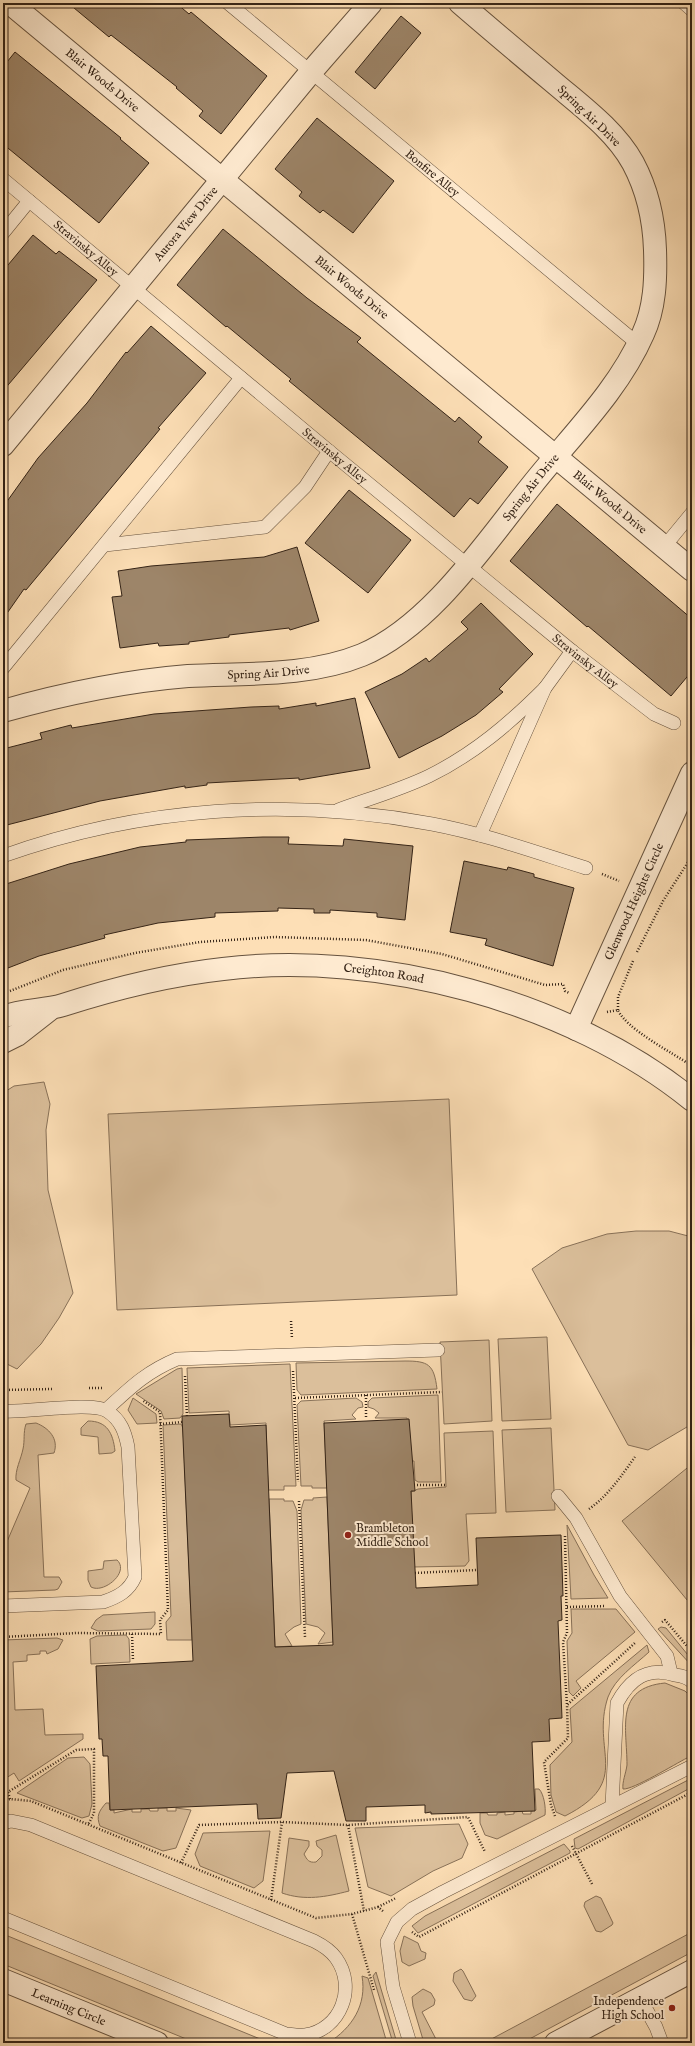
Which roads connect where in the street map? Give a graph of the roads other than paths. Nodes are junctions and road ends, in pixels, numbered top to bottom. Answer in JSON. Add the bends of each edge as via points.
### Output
{"nodes":[{"id":1,"x":228,"y":3,"type":"edge"},
{"id":2,"x":371,"y":3,"type":"edge"},
{"id":3,"x":460,"y":3,"type":"edge"},
{"id":4,"x":684,"y":3,"type":"edge"},
{"id":5,"x":9,"y":7,"type":"edge"},
{"id":6,"x":692,"y":10,"type":"edge"},
{"id":7,"x":310,"y":73,"type":"junction"},
{"id":8,"x":3,"y":179,"type":"edge"},
{"id":9,"x":223,"y":179,"type":"junction"},
{"id":10,"x":29,"y":201,"type":"junction"},
{"id":11,"x":3,"y":233,"type":"edge"},
{"id":12,"x":134,"y":288,"type":"junction"},
{"id":13,"x":638,"y":344,"type":"junction"},
{"id":14,"x":241,"y":378,"type":"junction"},
{"id":15,"x":3,"y":445,"type":"edge"},
{"id":16,"x":329,"y":451,"type":"junction"},
{"id":17,"x":556,"y":458,"type":"junction"},
{"id":18,"x":692,"y":513,"type":"edge"},
{"id":19,"x":105,"y":546,"type":"junction"},
{"id":20,"x":664,"y":547,"type":"junction"},
{"id":21,"x":468,"y":565,"type":"junction"},
{"id":22,"x":692,"y":570,"type":"edge"},
{"id":23,"x":572,"y":651,"type":"junction"},
{"id":24,"x":3,"y":668,"type":"edge"},
{"id":25,"x":545,"y":688,"type":"junction"},
{"id":26,"x":3,"y":711,"type":"edge"},
{"id":27,"x":674,"y":723,"type":"dead end"},
{"id":28,"x":692,"y":774,"type":"edge"},
{"id":29,"x":336,"y":811,"type":"junction"},
{"id":30,"x":480,"y":835,"type":"junction"},
{"id":31,"x":3,"y":856,"type":"edge"},
{"id":32,"x":586,"y":868,"type":"road end"},
{"id":33,"x":52,"y":1008,"type":"junction"},
{"id":34,"x":3,"y":1017,"type":"edge"},
{"id":35,"x":576,"y":1029,"type":"junction"},
{"id":36,"x":3,"y":1042,"type":"edge"},
{"id":37,"x":692,"y":1100,"type":"edge"},
{"id":38,"x":438,"y":1350,"type":"dead end"},
{"id":39,"x":3,"y":1410,"type":"edge"},
{"id":40,"x":106,"y":1410,"type":"junction"},
{"id":41,"x":558,"y":1496,"type":"dead end"},
{"id":42,"x":3,"y":1606,"type":"edge"},
{"id":43,"x":671,"y":1673,"type":"junction"},
{"id":44,"x":692,"y":1682,"type":"edge"},
{"id":45,"x":692,"y":1766,"type":"edge"},
{"id":46,"x":612,"y":1806,"type":"junction"},
{"id":47,"x":3,"y":1823,"type":"edge"},
{"id":48,"x":3,"y":1918,"type":"edge"},
{"id":49,"x":692,"y":1970,"type":"edge"},
{"id":50,"x":3,"y":1980,"type":"edge"},
{"id":51,"x":640,"y":1998,"type":"junction"},
{"id":52,"x":157,"y":2043,"type":"edge"},
{"id":53,"x":410,"y":2043,"type":"edge"},
{"id":54,"x":556,"y":2043,"type":"edge"},
{"id":55,"x":662,"y":2043,"type":"edge"}],
"edges":[{"from":1,"to":7,"type":"lane","name":"Bonfire Alley"},
{"from":2,"to":7,"type":"street","name":"Aurora View Drive"},
{"from":3,"to":13,"type":"street","name":"Spring Air Drive","via":[[577,102],[614,138],[632,161],[647,193],[654,224],[656,262],[654,300]]},
{"from":4,"to":6,"type":"lane"},
{"from":5,"to":9,"type":"street","name":"Blair Woods Drive"},
{"from":7,"to":9,"type":"street","name":"Aurora View Drive"},
{"from":7,"to":13,"type":"lane","name":"Bonfire Alley"},
{"from":8,"to":10,"type":"lane","name":"Stravinsky Alley"},
{"from":9,"to":12,"type":"street","name":"Aurora View Drive"},
{"from":9,"to":17,"type":"street","name":"Blair Woods Drive"},
{"from":10,"to":11,"type":"lane"},
{"from":10,"to":12,"type":"lane","name":"Stravinsky Alley"},
{"from":12,"to":14,"type":"lane","name":"Stravinsky Alley"},
{"from":12,"to":15,"type":"street","name":"Aurora View Drive"},
{"from":13,"to":17,"type":"street","name":"Spring Air Drive","via":[[620,374]]},
{"from":14,"to":16,"type":"lane","name":"Stravinsky Alley"},
{"from":14,"to":19,"type":"lane"},
{"from":16,"to":19,"type":"lane","via":[[304,487],[265,527]]},
{"from":16,"to":21,"type":"lane","name":"Stravinsky Alley"},
{"from":17,"to":20,"type":"street","name":"Blair Woods Drive"},
{"from":17,"to":21,"type":"street","name":"Spring Air Drive"},
{"from":18,"to":20,"type":"lane"},
{"from":19,"to":24,"type":"lane"},
{"from":20,"to":22,"type":"street","name":"Blair Woods Drive"},
{"from":21,"to":23,"type":"lane","name":"Stravinsky Alley"},
{"from":21,"to":26,"type":"street","name":"Spring Air Drive","via":[[434,603],[401,633],[363,654],[330,666],[185,676],[114,686]]},
{"from":23,"to":25,"type":"lane"},
{"from":23,"to":27,"type":"lane","name":"Stravinsky Alley","via":[[654,714]]},
{"from":25,"to":29,"type":"lane","via":[[510,722],[448,766],[407,785]]},
{"from":25,"to":30,"type":"lane"},
{"from":28,"to":35,"type":"street","name":"Glenwood Heights Circle"},
{"from":29,"to":30,"type":"lane","via":[[392,817]]},
{"from":29,"to":31,"type":"lane","via":[[230,810],[177,815],[73,834]]},
{"from":30,"to":32,"type":"lane"},
{"from":33,"to":34,"type":"street","name":"Creighton Road"},
{"from":33,"to":35,"type":"street","name":"Creighton Road","via":[[114,989],[224,968],[288,965],[346,967],[421,980],[475,993],[522,1006]]},
{"from":33,"to":36,"type":"street","name":"Creighton Road","via":[[17,1035]]},
{"from":35,"to":37,"type":"street","name":"Creighton Road","via":[[633,1059]]},
{"from":38,"to":40,"type":"lane","via":[[177,1360],[155,1369],[134,1383]]},
{"from":39,"to":40,"type":"lane","via":[[92,1407]]},
{"from":40,"to":42,"type":"lane","via":[[118,1420],[125,1433],[128,1447],[135,1577],[131,1587],[104,1602]]},
{"from":41,"to":43,"type":"lane","via":[[576,1518],[601,1565],[627,1605],[667,1656]]},
{"from":43,"to":44,"type":"lane"},
{"from":43,"to":46,"type":"lane","via":[[656,1671],[639,1676],[625,1688],[617,1703]]},
{"from":45,"to":46,"type":"lane"},
{"from":46,"to":53,"type":"lane","via":[[412,1909],[397,1922],[387,1942],[393,1987]]},
{"from":47,"to":48,"type":"lane","via":[[11,1821],[31,1825],[314,1940],[336,1958],[346,1985],[345,2000],[331,2023],[319,2030],[305,2035],[286,2034]]},
{"from":49,"to":51,"type":"street"},
{"from":50,"to":52,"type":"street","name":"Learning Circle"},
{"from":51,"to":54,"type":"street"},
{"from":51,"to":55,"type":"lane"}]}
